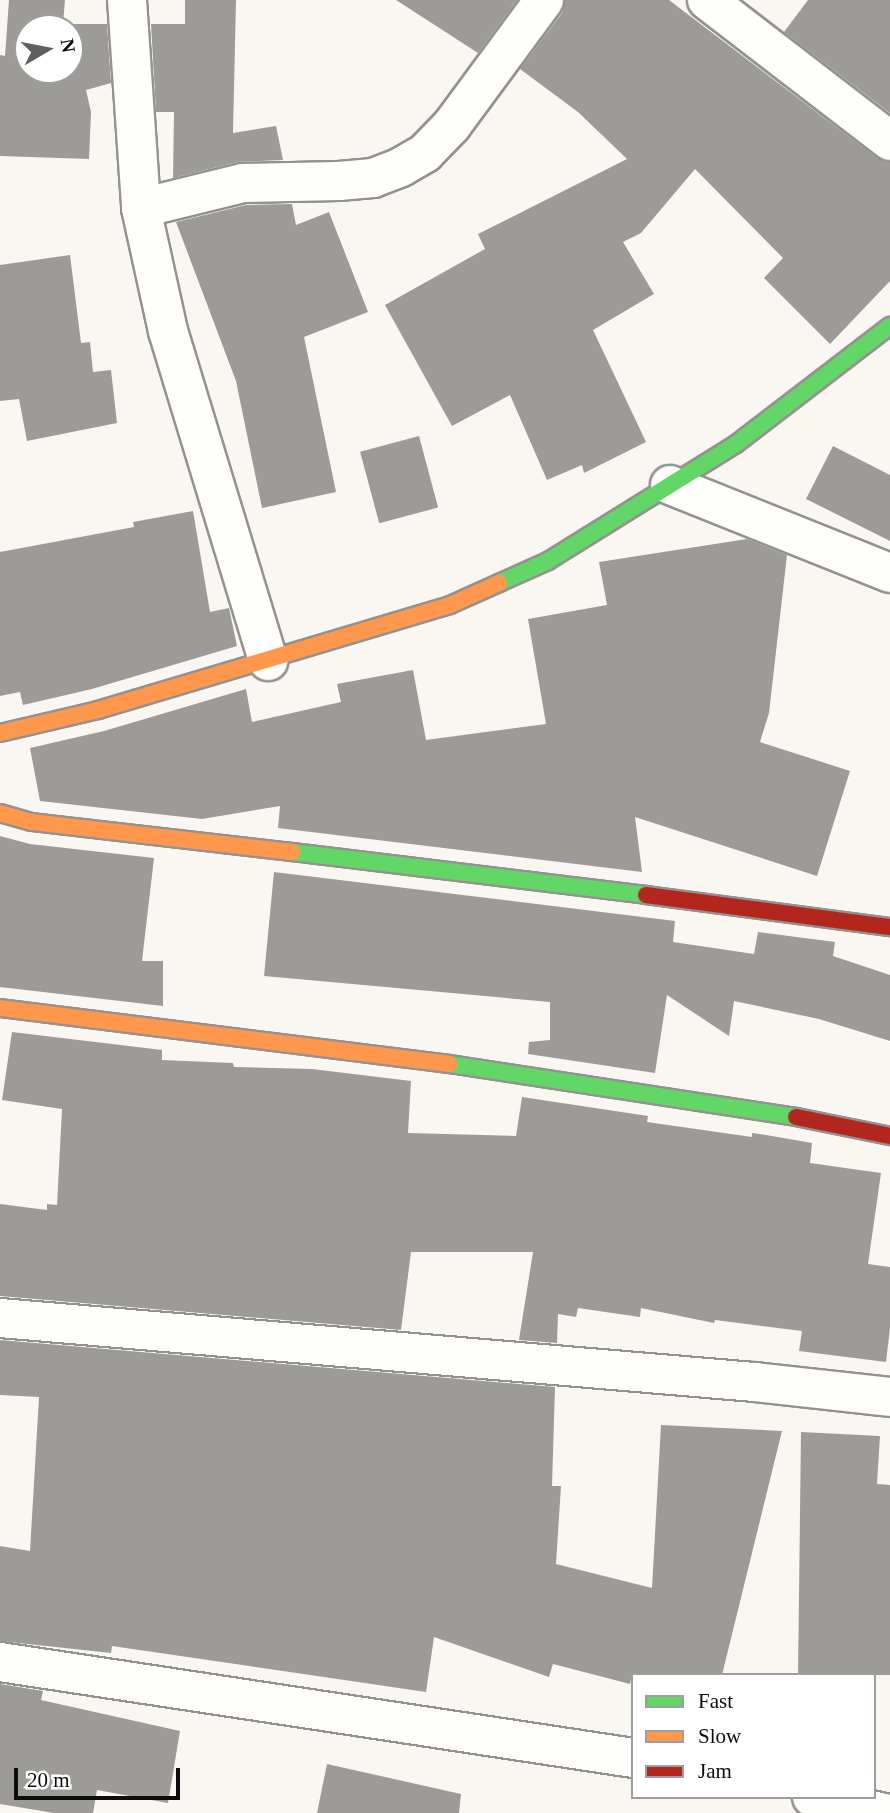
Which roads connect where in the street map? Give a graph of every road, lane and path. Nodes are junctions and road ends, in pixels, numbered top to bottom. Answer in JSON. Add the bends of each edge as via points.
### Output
{"nodes":[{"id":1,"x":127,"y":0,"type":"edge"},
{"id":2,"x":544,"y":0,"type":"edge"},
{"id":3,"x":707,"y":0,"type":"edge"},
{"id":4,"x":890,"y":141,"type":"edge"},
{"id":5,"x":141,"y":208,"type":"junction"},
{"id":6,"x":890,"y":326,"type":"edge"},
{"id":7,"x":670,"y":485,"type":"junction"},
{"id":8,"x":890,"y":573,"type":"edge"},
{"id":9,"x":268,"y":661,"type":"junction"},
{"id":10,"x":0,"y":733,"type":"edge"},
{"id":11,"x":0,"y":813,"type":"edge"},
{"id":12,"x":890,"y":927,"type":"edge"},
{"id":13,"x":0,"y":1009,"type":"edge"},
{"id":14,"x":890,"y":1136,"type":"edge"},
{"id":15,"x":0,"y":1318,"type":"edge"},
{"id":16,"x":890,"y":1397,"type":"edge"},
{"id":17,"x":0,"y":1662,"type":"edge"},
{"id":18,"x":631,"y":1758,"type":"edge"},
{"id":19,"x":820,"y":1799,"type":"edge"},
{"id":20,"x":884,"y":1813,"type":"edge"}],
"edges":[{"from":1,"to":5,"type":"street"},
{"from":2,"to":5,"type":"street","via":[[452,125],[425,152],[401,167],[373,178],[243,183]]},
{"from":3,"to":4,"type":"street"},
{"from":5,"to":9,"type":"street","via":[[168,331]]},
{"from":6,"to":7,"type":"street","via":[[736,444]]},
{"from":7,"to":8,"type":"street"},
{"from":7,"to":9,"type":"street","via":[[548,561],[450,605]]},
{"from":9,"to":10,"type":"street"},
{"from":11,"to":12,"type":"street","via":[[32,822],[513,877]]},
{"from":13,"to":14,"type":"street","via":[[449,1064]]},
{"from":15,"to":16,"type":"street"},
{"from":17,"to":18,"type":"street"},
{"from":19,"to":20,"type":"street"}]}
